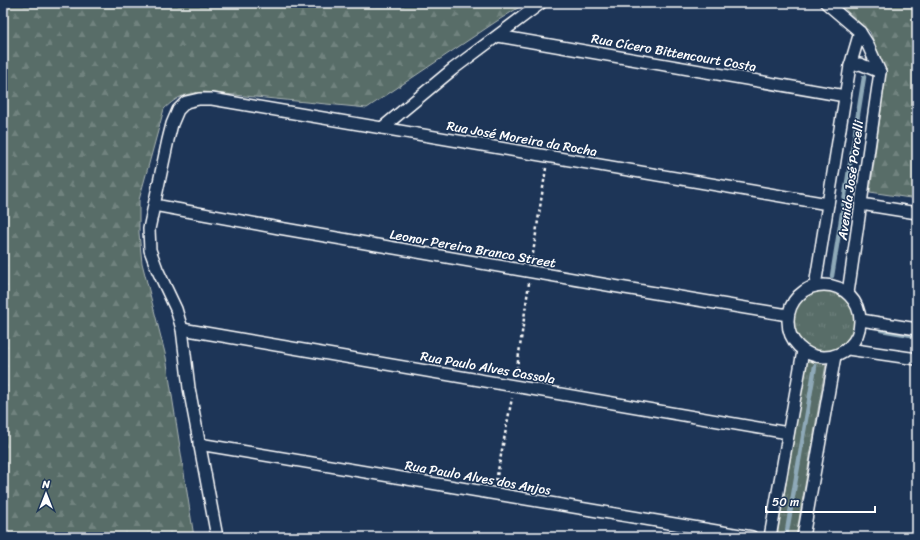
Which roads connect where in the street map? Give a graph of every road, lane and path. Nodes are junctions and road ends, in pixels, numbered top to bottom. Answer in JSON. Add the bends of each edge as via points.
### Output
{"nodes":[{"id":1,"x":541,"y":3,"type":"edge"},
{"id":2,"x":826,"y":3,"type":"edge"},
{"id":3,"x":860,"y":32,"type":"junction"},
{"id":4,"x":498,"y":36,"type":"junction"},
{"id":5,"x":850,"y":66,"type":"junction"},
{"id":6,"x":880,"y":72,"type":"junction"},
{"id":7,"x":845,"y":96,"type":"junction"},
{"id":8,"x":382,"y":128,"type":"junction"},
{"id":9,"x":547,"y":156,"type":"junction"},
{"id":10,"x":154,"y":204,"type":"junction"},
{"id":11,"x":828,"y":204,"type":"junction"},
{"id":12,"x":861,"y":204,"type":"junction"},
{"id":13,"x":917,"y":213,"type":"edge"},
{"id":14,"x":531,"y":272,"type":"junction"},
{"id":15,"x":815,"y":286,"type":"junction"},
{"id":16,"x":848,"y":293,"type":"junction"},
{"id":17,"x":788,"y":315,"type":"junction"},
{"id":18,"x":861,"y":320,"type":"junction"},
{"id":19,"x":182,"y":329,"type":"junction"},
{"id":20,"x":917,"y":329,"type":"edge"},
{"id":21,"x":848,"y":349,"type":"junction"},
{"id":22,"x":803,"y":351,"type":"junction"},
{"id":23,"x":835,"y":356,"type":"junction"},
{"id":24,"x":917,"y":359,"type":"edge"},
{"id":25,"x":514,"y":386,"type":"junction"},
{"id":26,"x":788,"y":433,"type":"junction"},
{"id":27,"x":199,"y":444,"type":"junction"},
{"id":28,"x":494,"y":494,"type":"junction"},
{"id":29,"x":217,"y":537,"type":"edge"},
{"id":30,"x":752,"y":537,"type":"edge"},
{"id":31,"x":770,"y":537,"type":"edge"},
{"id":32,"x":803,"y":537,"type":"edge"}],
"edges":[{"from":1,"to":4,"type":"street"},
{"from":2,"to":3,"type":"street"},
{"from":3,"to":5,"type":"street","name":"Avenida José Porcelli"},
{"from":3,"to":6,"type":"street"},
{"from":4,"to":7,"type":"street","name":"Rua Cícero Bittencourt Costa"},
{"from":4,"to":8,"type":"street","via":[[453,69]]},
{"from":5,"to":6,"type":"street","via":[[860,64]]},
{"from":5,"to":7,"type":"street","name":"Avenida José Porcelli"},
{"from":6,"to":12,"type":"street","name":"Avenida José Porcelli"},
{"from":7,"to":11,"type":"street","name":"Avenida José Porcelli"},
{"from":8,"to":9,"type":"street","name":"Rua José Moreira da Rocha"},
{"from":8,"to":10,"type":"street","name":"Rua José Moreira da Rocha","via":[[212,99],[186,102],[178,110],[172,124]]},
{"from":9,"to":11,"type":"street","name":"Rua José Moreira da Rocha"},
{"from":9,"to":14,"type":"path"},
{"from":10,"to":14,"type":"street","name":"Leonor Pereira Branco Street"},
{"from":10,"to":19,"type":"street","via":[[149,229],[150,250]]},
{"from":11,"to":15,"type":"street","name":"Avenida José Porcelli"},
{"from":12,"to":13,"type":"street"},
{"from":12,"to":16,"type":"street","name":"Avenida José Porcelli"},
{"from":14,"to":17,"type":"street","name":"Leonor Pereira Branco Street"},
{"from":14,"to":25,"type":"path"},
{"from":15,"to":16,"type":"street","via":[[831,285]]},
{"from":15,"to":17,"type":"street","via":[[801,293],[792,303]]},
{"from":16,"to":18,"type":"street","via":[[855,300]]},
{"from":17,"to":22,"type":"street","via":[[790,334]]},
{"from":18,"to":20,"type":"street"},
{"from":18,"to":21,"type":"street","via":[[860,331]]},
{"from":19,"to":25,"type":"street","name":"Rua Paulo Alves Cassola"},
{"from":19,"to":27,"type":"street"},
{"from":21,"to":23,"type":"street"},
{"from":21,"to":24,"type":"street"},
{"from":22,"to":23,"type":"street","via":[[814,356]]},
{"from":22,"to":26,"type":"street"},
{"from":23,"to":32,"type":"street"},
{"from":25,"to":26,"type":"street","name":"Rua Paulo Alves Cassola"},
{"from":25,"to":28,"type":"path"},
{"from":26,"to":31,"type":"street"},
{"from":27,"to":28,"type":"street","name":"Rua Paulo Alves dos Anjos"},
{"from":27,"to":29,"type":"street"},
{"from":28,"to":30,"type":"street","name":"Rua Paulo Alves dos Anjos"}]}
